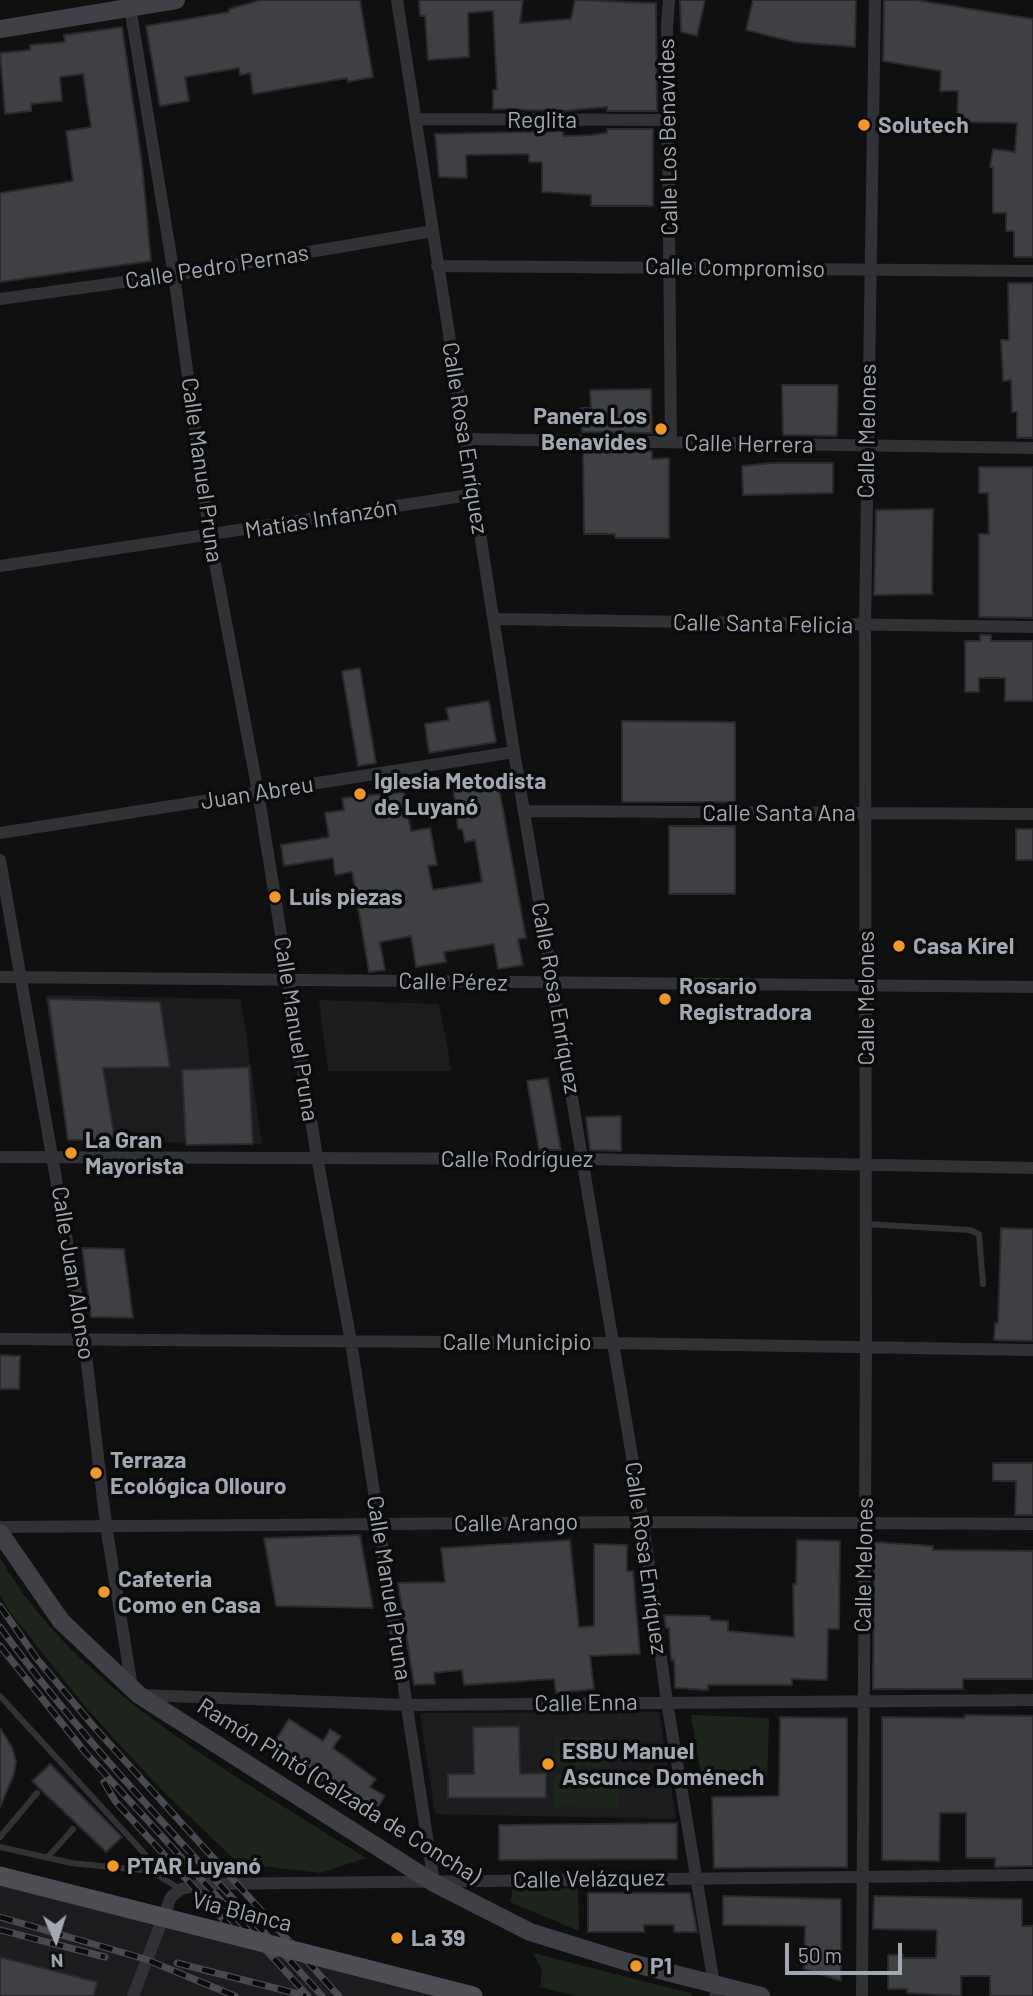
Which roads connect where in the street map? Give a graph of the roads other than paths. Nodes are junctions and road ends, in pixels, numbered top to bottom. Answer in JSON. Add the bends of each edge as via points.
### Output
{"nodes":[{"id":1,"x":176,"y":0,"type":"edge"},
{"id":2,"x":397,"y":0,"type":"edge"},
{"id":3,"x":669,"y":0,"type":"edge"},
{"id":4,"x":875,"y":0,"type":"edge"},
{"id":5,"x":130,"y":5,"type":"edge"},
{"id":6,"x":0,"y":29,"type":"edge"},
{"id":7,"x":415,"y":119,"type":"junction"},
{"id":8,"x":668,"y":120,"type":"junction"},
{"id":9,"x":432,"y":231,"type":"junction"},
{"id":10,"x":438,"y":266,"type":"junction"},
{"id":11,"x":669,"y":268,"type":"junction"},
{"id":12,"x":870,"y":270,"type":"junction"},
{"id":13,"x":1033,"y":271,"type":"edge"},
{"id":14,"x":174,"y":275,"type":"junction"},
{"id":15,"x":0,"y":299,"type":"edge"},
{"id":16,"x":465,"y":439,"type":"junction"},
{"id":17,"x":671,"y":442,"type":"junction"},
{"id":18,"x":867,"y":446,"type":"junction"},
{"id":19,"x":1033,"y":448,"type":"edge"},
{"id":20,"x":476,"y":494,"type":"junction"},
{"id":21,"x":210,"y":537,"type":"junction"},
{"id":22,"x":0,"y":566,"type":"edge"},
{"id":23,"x":494,"y":619,"type":"junction"},
{"id":24,"x":864,"y":626,"type":"junction"},
{"id":25,"x":1033,"y":627,"type":"edge"},
{"id":26,"x":514,"y":752,"type":"junction"},
{"id":27,"x":258,"y":792,"type":"junction"},
{"id":28,"x":524,"y":811,"type":"junction"},
{"id":29,"x":866,"y":813,"type":"junction"},
{"id":30,"x":1033,"y":814,"type":"edge"},
{"id":31,"x":0,"y":833,"type":"edge"},
{"id":32,"x":0,"y":860,"type":"edge"},
{"id":33,"x":0,"y":977,"type":"edge"},
{"id":34,"x":22,"y":977,"type":"junction"},
{"id":35,"x":287,"y":978,"type":"junction"},
{"id":36,"x":554,"y":984,"type":"junction"},
{"id":37,"x":866,"y":986,"type":"junction"},
{"id":38,"x":1033,"y":987,"type":"edge"},
{"id":39,"x":54,"y":1156,"type":"junction"},
{"id":40,"x":0,"y":1157,"type":"edge"},
{"id":41,"x":317,"y":1157,"type":"junction"},
{"id":42,"x":583,"y":1159,"type":"junction"},
{"id":43,"x":865,"y":1164,"type":"junction"},
{"id":44,"x":1033,"y":1168,"type":"edge"},
{"id":45,"x":865,"y":1224,"type":"junction"},
{"id":46,"x":983,"y":1284,"type":"dead end"},
{"id":47,"x":85,"y":1338,"type":"junction"},
{"id":48,"x":0,"y":1339,"type":"edge"},
{"id":49,"x":351,"y":1342,"type":"junction"},
{"id":50,"x":612,"y":1343,"type":"junction"},
{"id":51,"x":866,"y":1346,"type":"junction"},
{"id":52,"x":1033,"y":1350,"type":"edge"},
{"id":53,"x":643,"y":1522,"type":"junction"},
{"id":54,"x":865,"y":1523,"type":"junction"},
{"id":55,"x":1033,"y":1524,"type":"edge"},
{"id":56,"x":106,"y":1525,"type":"junction"},
{"id":57,"x":378,"y":1525,"type":"junction"},
{"id":58,"x":0,"y":1527,"type":"edge"},
{"id":59,"x":0,"y":1533,"type":"edge"},
{"id":60,"x":136,"y":1692,"type":"junction"},
{"id":61,"x":0,"y":1696,"type":"edge"},
{"id":62,"x":863,"y":1700,"type":"junction"},
{"id":63,"x":1033,"y":1700,"type":"edge"},
{"id":64,"x":667,"y":1702,"type":"junction"},
{"id":65,"x":408,"y":1705,"type":"junction"},
{"id":66,"x":37,"y":1793,"type":"dead end"},
{"id":67,"x":73,"y":1829,"type":"dead end"},
{"id":68,"x":0,"y":1837,"type":"edge"},
{"id":69,"x":0,"y":1847,"type":"edge"},
{"id":70,"x":47,"y":1858,"type":"junction"},
{"id":71,"x":151,"y":1871,"type":"junction"},
{"id":72,"x":1033,"y":1875,"type":"edge"},
{"id":73,"x":0,"y":1876,"type":"edge"},
{"id":74,"x":697,"y":1877,"type":"junction"},
{"id":75,"x":861,"y":1877,"type":"junction"},
{"id":76,"x":433,"y":1884,"type":"junction"},
{"id":77,"x":181,"y":1889,"type":"junction"},
{"id":78,"x":715,"y":1990,"type":"edge"},
{"id":79,"x":133,"y":1996,"type":"edge"},
{"id":80,"x":473,"y":1996,"type":"edge"},
{"id":81,"x":761,"y":1996,"type":"edge"},
{"id":82,"x":862,"y":1996,"type":"edge"}],
"edges":[{"from":1,"to":5,"type":"main road"},
{"from":2,"to":7,"type":"street","name":"Calle Rosa Enríquez"},
{"from":3,"to":8,"type":"street","name":"Calle Los Benavides"},
{"from":4,"to":12,"type":"street","name":"Calle Melones"},
{"from":5,"to":6,"type":"main road"},
{"from":5,"to":14,"type":"street","name":"Calle Manuel Pruna"},
{"from":7,"to":8,"type":"street","name":"Reglita"},
{"from":7,"to":9,"type":"street","name":"Calle Rosa Enríquez"},
{"from":8,"to":11,"type":"street","name":"Calle Los Benavides"},
{"from":9,"to":10,"type":"street","name":"Calle Rosa Enríquez"},
{"from":9,"to":14,"type":"street","name":"Calle Pedro Pernas"},
{"from":10,"to":11,"type":"street","name":"Calle Compromiso"},
{"from":10,"to":16,"type":"street","name":"Calle Rosa Enríquez"},
{"from":11,"to":12,"type":"street","name":"Calle Compromiso"},
{"from":11,"to":17,"type":"street","name":"Calle Los Benavides"},
{"from":12,"to":13,"type":"street","name":"Calle Compromiso"},
{"from":12,"to":18,"type":"street","name":"Calle Melones"},
{"from":14,"to":15,"type":"street","name":"Calle Pedro Pernas"},
{"from":14,"to":21,"type":"street","name":"Calle Manuel Pruna"},
{"from":16,"to":17,"type":"street","name":"Calle Herrera"},
{"from":16,"to":20,"type":"street","name":"Calle Rosa Enríquez"},
{"from":17,"to":18,"type":"street","name":"Calle Herrera"},
{"from":18,"to":19,"type":"street","name":"Calle Herrera"},
{"from":18,"to":24,"type":"street","name":"Calle Melones"},
{"from":20,"to":21,"type":"street","name":"Matías Infanzón"},
{"from":20,"to":23,"type":"street","name":"Calle Rosa Enríquez"},
{"from":21,"to":22,"type":"street","name":"Matías Infanzón"},
{"from":21,"to":27,"type":"street","name":"Calle Manuel Pruna"},
{"from":23,"to":24,"type":"street","name":"Calle Santa Felicia"},
{"from":23,"to":26,"type":"street","name":"Calle Rosa Enríquez"},
{"from":24,"to":25,"type":"street","name":"Calle Santa Felicia"},
{"from":24,"to":29,"type":"street","name":"Calle Melones"},
{"from":26,"to":27,"type":"street","name":"Juan Abreu"},
{"from":26,"to":28,"type":"street","name":"Calle Rosa Enríquez"},
{"from":27,"to":31,"type":"street","name":"Juan Abreu"},
{"from":27,"to":35,"type":"street","name":"Calle Manuel Pruna"},
{"from":28,"to":29,"type":"street","name":"Calle Santa Ana"},
{"from":28,"to":36,"type":"street","name":"Calle Rosa Enríquez"},
{"from":29,"to":30,"type":"street","name":"Calle Santa Ana"},
{"from":29,"to":37,"type":"street","name":"Calle Melones"},
{"from":32,"to":34,"type":"street","name":"Calle Juan Alonso"},
{"from":33,"to":34,"type":"street","name":"Calle Pérez"},
{"from":34,"to":35,"type":"street","name":"Calle Pérez"},
{"from":34,"to":39,"type":"street","name":"Calle Juan Alonso"},
{"from":35,"to":36,"type":"street","name":"Calle Pérez"},
{"from":35,"to":41,"type":"street","name":"Calle Manuel Pruna"},
{"from":36,"to":37,"type":"street","name":"Calle Pérez"},
{"from":36,"to":42,"type":"street","name":"Calle Rosa Enríquez"},
{"from":37,"to":38,"type":"street","name":"Calle Pérez"},
{"from":37,"to":43,"type":"street","name":"Calle Melones"},
{"from":39,"to":40,"type":"street","name":"Calle Rodríguez"},
{"from":39,"to":41,"type":"street","name":"Calle Rodríguez"},
{"from":39,"to":47,"type":"street","name":"Calle Juan Alonso"},
{"from":41,"to":42,"type":"street","name":"Calle Rodríguez"},
{"from":41,"to":49,"type":"street","name":"Calle Manuel Pruna"},
{"from":42,"to":43,"type":"street","name":"Calle Rodríguez"},
{"from":42,"to":50,"type":"street","name":"Calle Rosa Enríquez"},
{"from":43,"to":44,"type":"street","name":"Calle Rodríguez"},
{"from":43,"to":45,"type":"street","name":"Calle Melones"},
{"from":45,"to":46,"type":"lane","via":[[979,1234]]},
{"from":45,"to":51,"type":"street","name":"Calle Melones"},
{"from":47,"to":48,"type":"street","name":"Calle Municipio"},
{"from":47,"to":49,"type":"street","name":"Calle Municipio"},
{"from":47,"to":56,"type":"street","name":"Calle Juan Alonso"},
{"from":49,"to":50,"type":"street","name":"Calle Municipio"},
{"from":49,"to":57,"type":"street","name":"Calle Manuel Pruna"},
{"from":50,"to":51,"type":"street","name":"Calle Municipio"},
{"from":50,"to":53,"type":"street","name":"Calle Rosa Enríquez"},
{"from":51,"to":52,"type":"street","name":"Calle Municipio"},
{"from":51,"to":54,"type":"street","name":"Calle Melones"},
{"from":53,"to":54,"type":"street","name":"Calle Arango"},
{"from":53,"to":57,"type":"street","name":"Calle Arango"},
{"from":53,"to":64,"type":"street","name":"Calle Rosa Enríquez"},
{"from":54,"to":55,"type":"street","name":"Calle Arango"},
{"from":54,"to":62,"type":"street","name":"Calle Melones"},
{"from":56,"to":57,"type":"street","name":"Calle Arango"},
{"from":56,"to":58,"type":"street","name":"Calle Arango"},
{"from":56,"to":60,"type":"street","name":"Calle Juan Alonso"},
{"from":57,"to":65,"type":"street","name":"Calle Manuel Pruna"},
{"from":59,"to":60,"type":"main road","name":"Ramón Pintó (Calzada de Concha)","via":[[61,1620]]},
{"from":60,"to":65,"type":"street","name":"Calle Enna"},
{"from":60,"to":76,"type":"main road","name":"Ramón Pintó (Calzada de Concha)"},
{"from":61,"to":71,"type":"lane","via":[[153,1863]]},
{"from":62,"to":63,"type":"street","name":"Calle Enna"},
{"from":62,"to":64,"type":"street","name":"Calle Enna"},
{"from":62,"to":75,"type":"street","name":"Calle Melones"},
{"from":64,"to":65,"type":"street","name":"Calle Enna"},
{"from":64,"to":74,"type":"street","name":"Calle Rosa Enríquez"},
{"from":65,"to":76,"type":"street","name":"Calle Manuel Pruna"},
{"from":66,"to":68,"type":"lane"},
{"from":67,"to":70,"type":"lane"},
{"from":69,"to":70,"type":"lane"},
{"from":70,"to":71,"type":"lane"},
{"from":71,"to":77,"type":"lane"},
{"from":72,"to":75,"type":"street","name":"Calle Velázquez"},
{"from":73,"to":80,"type":"main road","name":"Vía Blanca","bridge":true},
{"from":74,"to":75,"type":"street","name":"Calle Velázquez"},
{"from":74,"to":76,"type":"street","name":"Calle Velázquez"},
{"from":74,"to":78,"type":"street","name":"Calle Rosa Enríquez"},
{"from":75,"to":82,"type":"street","name":"Calle Melones"},
{"from":76,"to":77,"type":"street","name":"Calle Velázquez","via":[[238,1882]]},
{"from":76,"to":78,"type":"main road","name":"Ramón Pintó (Calzada de Concha)","via":[[530,1932]]},
{"from":77,"to":79,"type":"street","via":[[171,1897]]},
{"from":78,"to":81,"type":"main road","name":"Ramón Pintó (Calzada de Concha)"}]}
